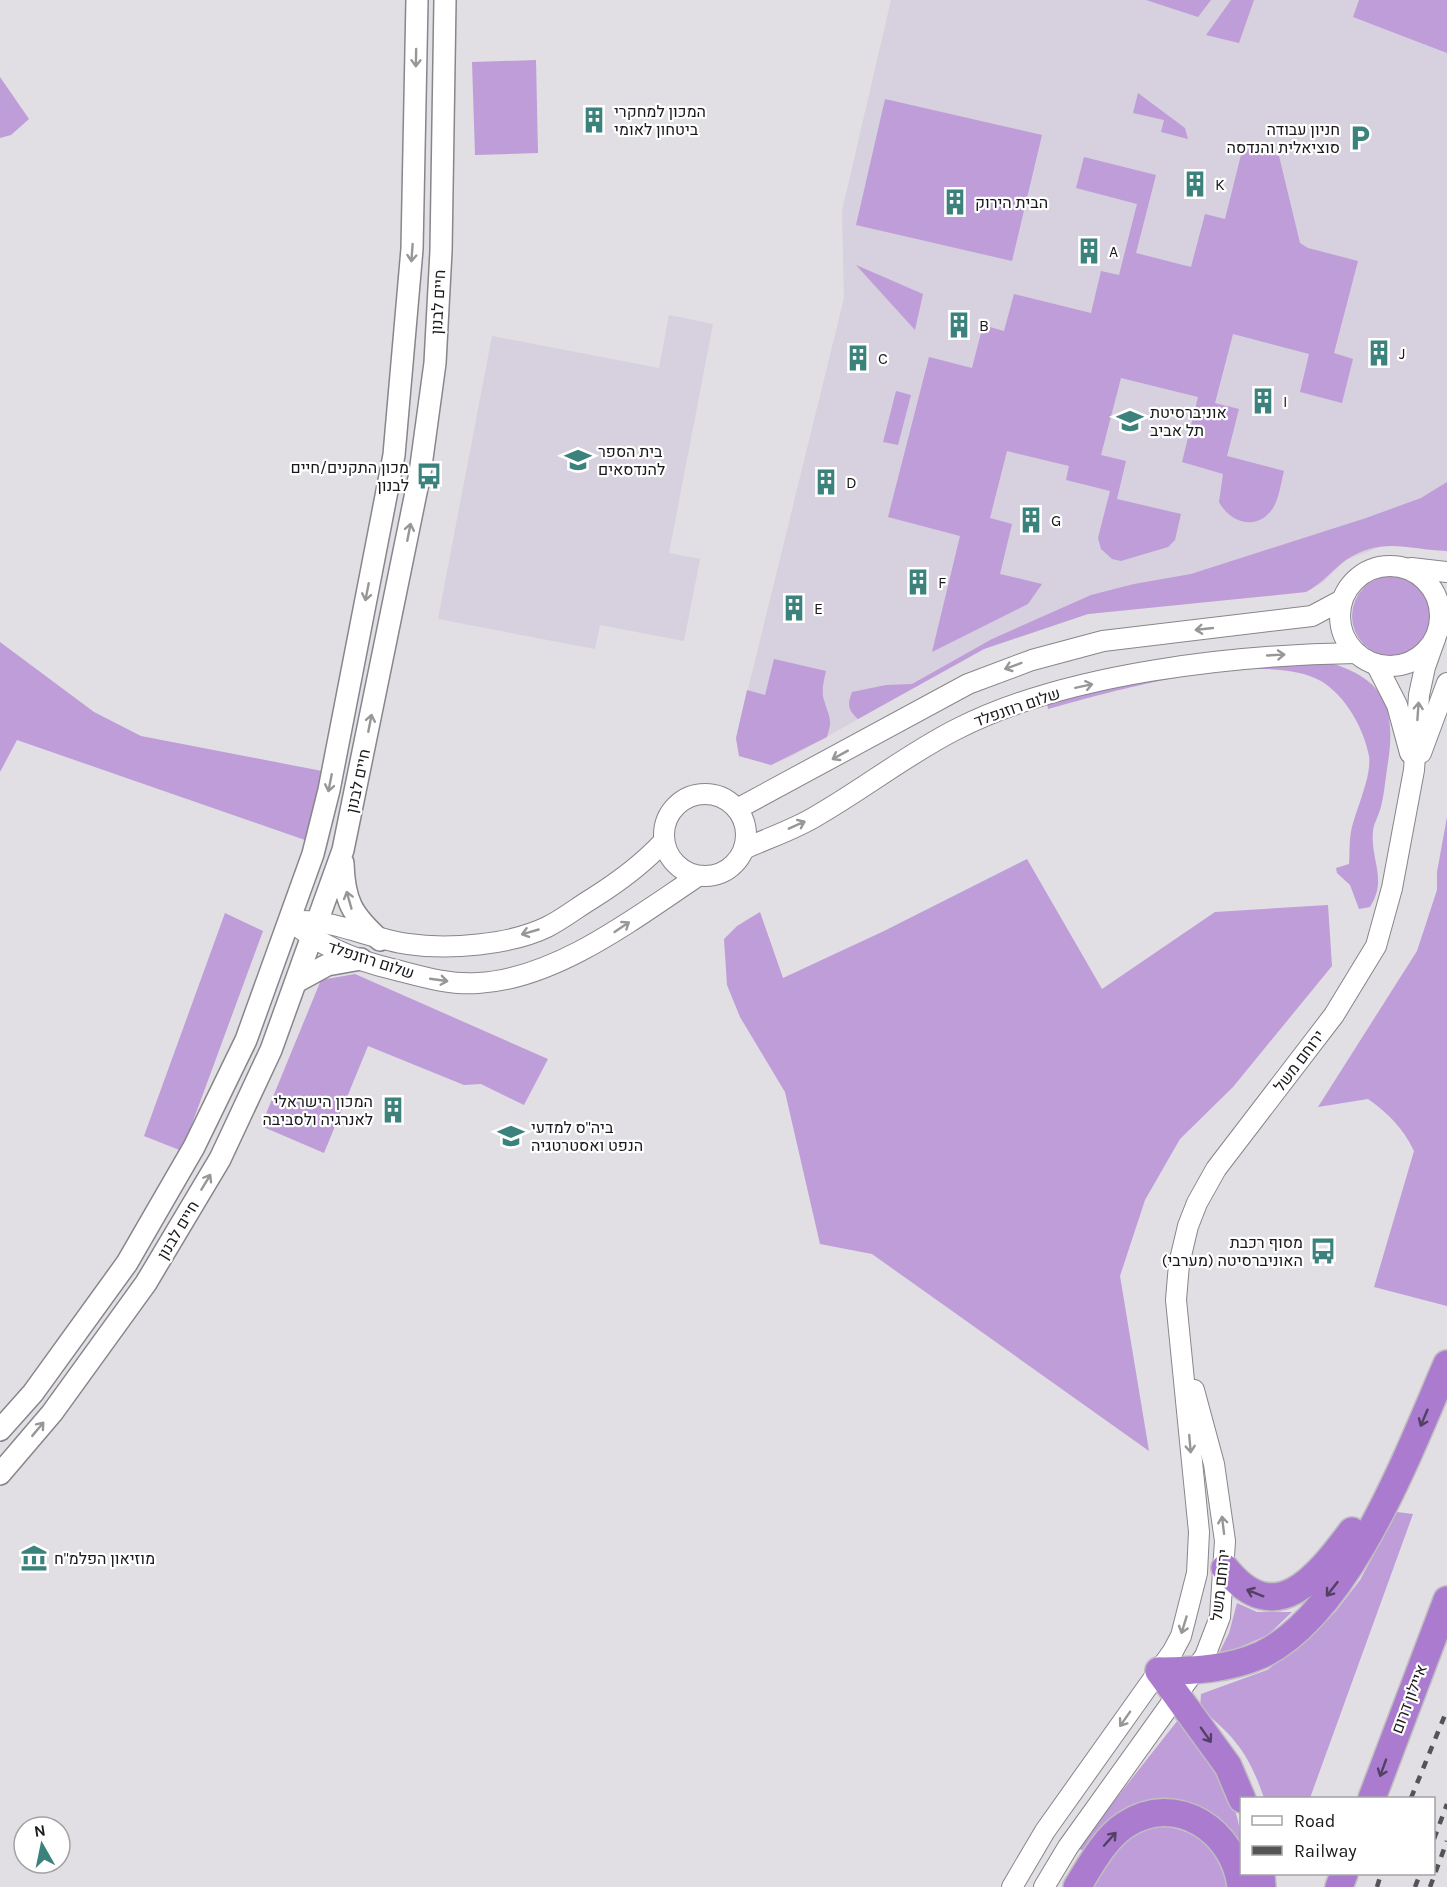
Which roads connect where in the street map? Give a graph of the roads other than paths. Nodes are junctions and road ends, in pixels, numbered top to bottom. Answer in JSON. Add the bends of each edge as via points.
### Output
{"nodes":[{"id":1,"x":417,"y":0,"type":"edge"},
{"id":2,"x":445,"y":0,"type":"edge"},
{"id":3,"x":1407,"y":568,"type":"junction"},
{"id":4,"x":1447,"y":572,"type":"edge"},
{"id":5,"x":1342,"y":600,"type":"junction"},
{"id":6,"x":1441,"y":629,"type":"edge"},
{"id":7,"x":1356,"y":653,"type":"junction"},
{"id":8,"x":1376,"y":664,"type":"junction"},
{"id":9,"x":1447,"y":682,"type":"edge"},
{"id":10,"x":1414,"y":770,"type":"junction"},
{"id":11,"x":737,"y":809,"type":"junction"},
{"id":12,"x":664,"y":841,"type":"junction"},
{"id":13,"x":744,"y":849,"type":"junction"},
{"id":14,"x":343,"y":850,"type":"junction"},
{"id":15,"x":698,"y":876,"type":"junction"},
{"id":16,"x":290,"y":920,"type":"junction"},
{"id":17,"x":316,"y":930,"type":"junction"},
{"id":18,"x":380,"y":940,"type":"junction"},
{"id":19,"x":361,"y":959,"type":"junction"},
{"id":20,"x":296,"y":982,"type":"junction"},
{"id":21,"x":1182,"y":1344,"type":"junction"},
{"id":22,"x":1447,"y":1364,"type":"edge"},
{"id":23,"x":0,"y":1430,"type":"edge"},
{"id":24,"x":1410,"y":1449,"type":"junction"},
{"id":25,"x":0,"y":1474,"type":"edge"},
{"id":26,"x":1225,"y":1568,"type":"junction"},
{"id":27,"x":1447,"y":1600,"type":"edge"},
{"id":28,"x":1159,"y":1671,"type":"junction"},
{"id":29,"x":1196,"y":1671,"type":"junction"},
{"id":30,"x":1178,"y":1698,"type":"junction"},
{"id":31,"x":1241,"y":1797,"type":"edge"},
{"id":32,"x":1372,"y":1797,"type":"edge"},
{"id":33,"x":1012,"y":1887,"type":"edge"},
{"id":34,"x":1044,"y":1887,"type":"edge"},
{"id":35,"x":1077,"y":1887,"type":"edge"},
{"id":36,"x":1241,"y":1887,"type":"edge"}],
"edges":[{"from":1,"to":16,"type":"main road","name":"חיים לבנון","one_way":true,"via":[[412,249],[394,455],[329,790],[313,854]]},
{"from":14,"to":2,"type":"main road","name":"חיים לבנון","one_way":true,"via":[[420,473],[435,363]]},
{"from":3,"to":4,"type":"street"},
{"from":3,"to":5,"type":"street","via":[[1381,566],[1368,570],[1357,578]]},
{"from":3,"to":6,"type":"street","via":[[1431,585],[1438,598]]},
{"from":5,"to":7,"type":"street","via":[[1341,628]]},
{"from":5,"to":11,"type":"street","one_way":true,"via":[[1312,616],[1103,640],[1032,660],[968,684]]},
{"from":6,"to":8,"type":"street","via":[[1416,659],[1403,664]]},
{"from":10,"to":6,"type":"street","name":"ירוחם משל","one_way":true,"via":[[1419,695],[1425,667]]},
{"from":7,"to":8,"type":"street"},
{"from":13,"to":7,"type":"street","name":"שלום רוזנפלד","one_way":true,"via":[[816,817],[957,729],[1039,696],[1132,675],[1268,656]]},
{"from":8,"to":10,"type":"street","name":"ירוחם משל","via":[[1397,705]]},
{"from":9,"to":10,"type":"street"},
{"from":10,"to":21,"type":"street","name":"ירוחם משל","via":[[1392,888],[1376,946],[1334,1015],[1216,1169],[1197,1203],[1179,1264],[1176,1300]]},
{"from":11,"to":12,"type":"street","via":[[714,795],[688,798],[669,815]]},
{"from":11,"to":13,"type":"street","via":[[747,835]]},
{"from":12,"to":15,"type":"street","via":[[675,864]]},
{"from":12,"to":18,"type":"street","name":"שלום רוזנפלד","one_way":true,"via":[[644,864],[546,927],[476,945],[442,948]]},
{"from":13,"to":15,"type":"street","via":[[726,871]]},
{"from":14,"to":17,"type":"main road","name":"חיים לבנון"},
{"from":18,"to":14,"type":"main road","one_way":true,"via":[[350,908]]},
{"from":19,"to":15,"type":"street","name":"שלום רוזנפלד","one_way":true,"via":[[434,979],[477,983],[500,980],[570,957]]},
{"from":16,"to":17,"type":"street","name":"שלום רוזנפלד"},
{"from":16,"to":23,"type":"main road","name":"חיים לבנון","via":[[246,1040],[194,1147],[126,1263],[33,1393]]},
{"from":17,"to":18,"type":"street","name":"שלום רוזנפלד"},
{"from":17,"to":19,"type":"street","name":"שלום רוזנפלד"},
{"from":17,"to":20,"type":"main road","name":"חיים לבנון"},
{"from":19,"to":20,"type":"main road","via":[[327,965]]},
{"from":25,"to":20,"type":"main road","name":"חיים לבנון","one_way":true,"via":[[52,1413],[147,1283],[220,1159],[271,1050]]},
{"from":26,"to":21,"type":"street","name":"ירוחם משל","one_way":true,"via":[[1219,1487]]},
{"from":21,"to":28,"type":"street","name":"ירוחם משל","one_way":true,"via":[[1199,1532],[1197,1573],[1181,1636]]},
{"from":22,"to":24,"type":"highway","one_way":true},
{"from":24,"to":26,"type":"highway","one_way":true,"via":[[1331,1559],[1304,1587],[1292,1594],[1263,1596],[1237,1584]]},
{"from":24,"to":29,"type":"highway","one_way":true,"via":[[1369,1535],[1342,1577],[1293,1634],[1262,1654]]},
{"from":26,"to":29,"type":"street","name":"ירוחם משל","via":[[1220,1617]]},
{"from":27,"to":32,"type":"highway","name":"איילון דרום","one_way":true},
{"from":28,"to":29,"type":"highway"},
{"from":28,"to":30,"type":"highway"},
{"from":28,"to":33,"type":"street","name":"ירוחם משל","one_way":true},
{"from":29,"to":30,"type":"street","name":"ירוחם משל"},
{"from":30,"to":31,"type":"highway","one_way":true,"via":[[1228,1766]]},
{"from":30,"to":34,"type":"street","name":"ירוחם משל","via":[[1068,1847]]},
{"from":35,"to":36,"type":"highway","one_way":true,"via":[[1112,1836],[1140,1817],[1160,1814],[1200,1821],[1214,1830],[1225,1842]]}]}
